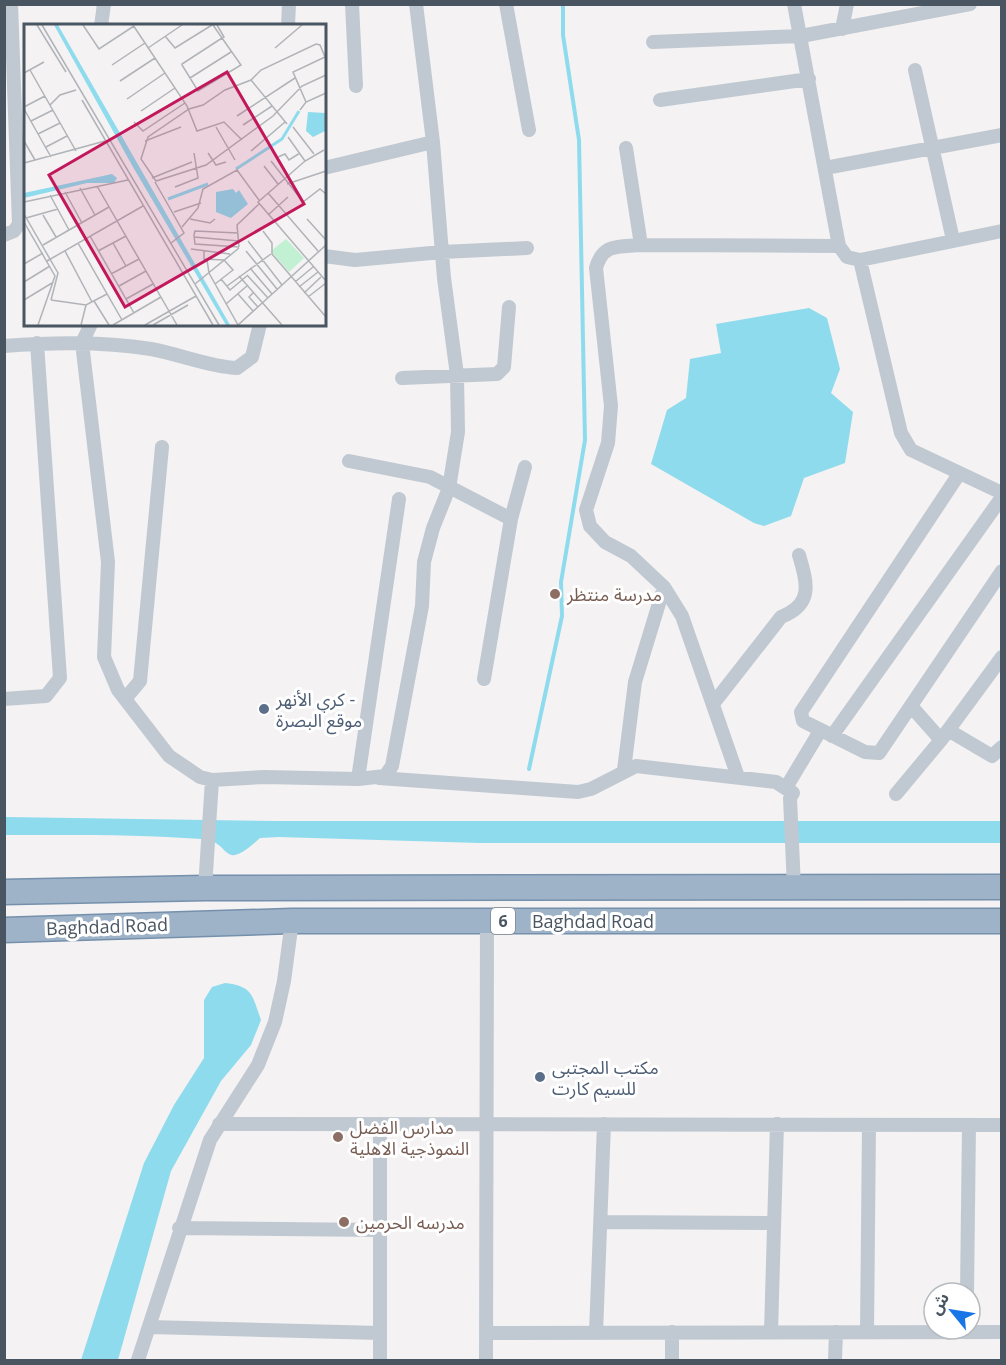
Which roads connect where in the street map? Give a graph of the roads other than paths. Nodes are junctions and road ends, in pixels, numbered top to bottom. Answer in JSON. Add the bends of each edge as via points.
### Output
{"nodes":[{"id":1,"x":11,"y":4,"type":"edge"},
{"id":2,"x":104,"y":4,"type":"edge"},
{"id":3,"x":289,"y":4,"type":"edge"},
{"id":4,"x":352,"y":4,"type":"edge"},
{"id":5,"x":416,"y":4,"type":"edge"},
{"id":6,"x":506,"y":4,"type":"edge"},
{"id":7,"x":794,"y":4,"type":"edge"},
{"id":8,"x":847,"y":4,"type":"edge"},
{"id":9,"x":970,"y":4,"type":"edge"},
{"id":10,"x":101,"y":24,"type":"edge"},
{"id":11,"x":288,"y":24,"type":"edge"},
{"id":12,"x":842,"y":29,"type":"junction"},
{"id":13,"x":801,"y":36,"type":"junction"},
{"id":14,"x":653,"y":42,"type":"dead end"},
{"id":15,"x":915,"y":70,"type":"dead end"},
{"id":16,"x":809,"y":79,"type":"junction"},
{"id":17,"x":356,"y":86,"type":"dead end"},
{"id":18,"x":660,"y":100,"type":"dead end"},
{"id":19,"x":530,"y":130,"type":"dead end"},
{"id":20,"x":1002,"y":135,"type":"edge"},
{"id":21,"x":433,"y":142,"type":"junction"},
{"id":22,"x":626,"y":148,"type":"dead end"},
{"id":23,"x":932,"y":148,"type":"junction"},
{"id":24,"x":326,"y":168,"type":"edge"},
{"id":25,"x":825,"y":168,"type":"junction"},
{"id":26,"x":1002,"y":231,"type":"edge"},
{"id":27,"x":4,"y":235,"type":"edge"},
{"id":28,"x":953,"y":240,"type":"junction"},
{"id":29,"x":641,"y":245,"type":"junction"},
{"id":30,"x":839,"y":246,"type":"junction"},
{"id":31,"x":527,"y":248,"type":"dead end"},
{"id":32,"x":442,"y":252,"type":"junction"},
{"id":33,"x":326,"y":255,"type":"edge"},
{"id":34,"x":860,"y":260,"type":"junction"},
{"id":35,"x":509,"y":307,"type":"dead end"},
{"id":36,"x":90,"y":326,"type":"edge"},
{"id":37,"x":260,"y":326,"type":"edge"},
{"id":38,"x":37,"y":343,"type":"junction"},
{"id":39,"x":82,"y":343,"type":"junction"},
{"id":40,"x":4,"y":346,"type":"edge"},
{"id":41,"x":458,"y":375,"type":"junction"},
{"id":42,"x":402,"y":378,"type":"dead end"},
{"id":43,"x":162,"y":447,"type":"dead end"},
{"id":44,"x":349,"y":461,"type":"dead end"},
{"id":45,"x":525,"y":467,"type":"dead end"},
{"id":46,"x":959,"y":474,"type":"junction"},
{"id":47,"x":449,"y":488,"type":"junction"},
{"id":48,"x":1002,"y":495,"type":"edge"},
{"id":49,"x":399,"y":499,"type":"dead end"},
{"id":50,"x":511,"y":519,"type":"junction"},
{"id":51,"x":799,"y":555,"type":"dead end"},
{"id":52,"x":1002,"y":571,"type":"edge"},
{"id":53,"x":664,"y":587,"type":"junction"},
{"id":54,"x":1002,"y":657,"type":"edge"},
{"id":55,"x":484,"y":679,"type":"dead end"},
{"id":56,"x":4,"y":699,"type":"edge"},
{"id":57,"x":125,"y":699,"type":"junction"},
{"id":58,"x":713,"y":704,"type":"junction"},
{"id":59,"x":911,"y":706,"type":"junction"},
{"id":60,"x":826,"y":733,"type":"junction"},
{"id":61,"x":944,"y":735,"type":"junction"},
{"id":62,"x":1002,"y":747,"type":"edge"},
{"id":63,"x":624,"y":770,"type":"junction"},
{"id":64,"x":738,"y":777,"type":"junction"},
{"id":65,"x":379,"y":778,"type":"junction"},
{"id":66,"x":358,"y":779,"type":"junction"},
{"id":67,"x":212,"y":780,"type":"junction"},
{"id":68,"x":788,"y":792,"type":"junction"},
{"id":69,"x":896,"y":794,"type":"dead end"},
{"id":70,"x":794,"y":878,"type":"junction"},
{"id":71,"x":1002,"y":887,"type":"edge"},
{"id":72,"x":205,"y":888,"type":"junction"},
{"id":73,"x":4,"y":892,"type":"edge"},
{"id":74,"x":292,"y":921,"type":"junction"},
{"id":75,"x":487,"y":921,"type":"junction"},
{"id":76,"x":1002,"y":921,"type":"edge"},
{"id":77,"x":4,"y":930,"type":"edge"},
{"id":78,"x":219,"y":1124,"type":"junction"},
{"id":79,"x":380,"y":1124,"type":"junction"},
{"id":80,"x":487,"y":1124,"type":"junction"},
{"id":81,"x":604,"y":1124,"type":"junction"},
{"id":82,"x":777,"y":1124,"type":"junction"},
{"id":83,"x":869,"y":1125,"type":"junction"},
{"id":84,"x":969,"y":1125,"type":"junction"},
{"id":85,"x":1002,"y":1125,"type":"edge"},
{"id":86,"x":601,"y":1222,"type":"junction"},
{"id":87,"x":774,"y":1223,"type":"junction"},
{"id":88,"x":179,"y":1228,"type":"junction"},
{"id":89,"x":380,"y":1230,"type":"junction"},
{"id":90,"x":967,"y":1281,"type":"edge"},
{"id":91,"x":149,"y":1327,"type":"junction"},
{"id":92,"x":922,"y":1331,"type":"edge"},
{"id":93,"x":982,"y":1331,"type":"edge"},
{"id":94,"x":672,"y":1332,"type":"junction"},
{"id":95,"x":771,"y":1332,"type":"junction"},
{"id":96,"x":836,"y":1332,"type":"junction"},
{"id":97,"x":867,"y":1332,"type":"junction"},
{"id":98,"x":1002,"y":1332,"type":"edge"},
{"id":99,"x":380,"y":1333,"type":"junction"},
{"id":100,"x":486,"y":1333,"type":"junction"},
{"id":101,"x":596,"y":1333,"type":"junction"},
{"id":102,"x":138,"y":1360,"type":"edge"},
{"id":103,"x":380,"y":1360,"type":"edge"},
{"id":104,"x":486,"y":1360,"type":"edge"},
{"id":105,"x":672,"y":1360,"type":"edge"},
{"id":106,"x":835,"y":1360,"type":"edge"}],
"edges":[{"from":1,"to":27,"type":"street","via":[[19,224]]},
{"from":2,"to":10,"type":"street"},
{"from":3,"to":11,"type":"street"},
{"from":4,"to":17,"type":"street"},
{"from":5,"to":21,"type":"street"},
{"from":6,"to":19,"type":"street"},
{"from":7,"to":13,"type":"street"},
{"from":8,"to":12,"type":"street"},
{"from":9,"to":12,"type":"street"},
{"from":12,"to":13,"type":"street"},
{"from":13,"to":14,"type":"street"},
{"from":13,"to":16,"type":"street"},
{"from":15,"to":23,"type":"street"},
{"from":16,"to":18,"type":"street"},
{"from":16,"to":25,"type":"street"},
{"from":20,"to":23,"type":"street"},
{"from":21,"to":24,"type":"street"},
{"from":21,"to":32,"type":"street"},
{"from":22,"to":29,"type":"street"},
{"from":23,"to":25,"type":"street"},
{"from":23,"to":28,"type":"street"},
{"from":25,"to":30,"type":"street"},
{"from":26,"to":28,"type":"street"},
{"from":28,"to":34,"type":"street"},
{"from":29,"to":30,"type":"street"},
{"from":29,"to":53,"type":"street","via":[[609,248],[600,256],[596,268],[611,406],[608,443],[586,510],[590,526],[605,542],[632,556]]},
{"from":30,"to":34,"type":"street","via":[[847,257]]},
{"from":31,"to":32,"type":"street"},
{"from":32,"to":33,"type":"street","via":[[355,260]]},
{"from":32,"to":41,"type":"street"},
{"from":34,"to":46,"type":"street","via":[[901,433],[911,450]]},
{"from":35,"to":41,"type":"street","via":[[504,367],[497,374]]},
{"from":36,"to":39,"type":"street"},
{"from":37,"to":39,"type":"street","via":[[252,357],[237,368],[150,349]]},
{"from":38,"to":39,"type":"street"},
{"from":38,"to":40,"type":"street"},
{"from":38,"to":56,"type":"street","via":[[60,678],[46,696]]},
{"from":39,"to":57,"type":"street","via":[[108,562],[104,657],[112,680]]},
{"from":41,"to":42,"type":"street"},
{"from":41,"to":47,"type":"street","via":[[458,432]]},
{"from":43,"to":57,"type":"street","via":[[140,681]]},
{"from":44,"to":47,"type":"street","via":[[430,477]]},
{"from":45,"to":50,"type":"street"},
{"from":46,"to":48,"type":"street"},
{"from":46,"to":60,"type":"street","via":[[801,712],[803,721]]},
{"from":47,"to":50,"type":"street"},
{"from":47,"to":65,"type":"street","via":[[424,562],[422,606],[392,766]]},
{"from":48,"to":60,"type":"street"},
{"from":49,"to":66,"type":"street"},
{"from":50,"to":55,"type":"street"},
{"from":51,"to":58,"type":"street","via":[[807,585],[805,597],[792,613],[781,617]]},
{"from":52,"to":59,"type":"street"},
{"from":53,"to":58,"type":"street","via":[[682,616]]},
{"from":53,"to":63,"type":"street","via":[[635,682]]},
{"from":54,"to":61,"type":"street"},
{"from":57,"to":67,"type":"street","via":[[178,764]]},
{"from":58,"to":64,"type":"street"},
{"from":59,"to":60,"type":"street","via":[[879,753],[865,752]]},
{"from":59,"to":61,"type":"street"},
{"from":60,"to":68,"type":"street"},
{"from":61,"to":62,"type":"street","via":[[992,756]]},
{"from":61,"to":69,"type":"street"},
{"from":63,"to":64,"type":"street","via":[[636,766]]},
{"from":63,"to":65,"type":"street","via":[[607,782],[578,792]]},
{"from":64,"to":68,"type":"street","via":[[776,782]]},
{"from":65,"to":66,"type":"street"},
{"from":66,"to":67,"type":"street"},
{"from":67,"to":72,"type":"street"},
{"from":68,"to":70,"type":"street"},
{"from":70,"to":71,"type":"highway","name":"Baghdad Road","number":"6"},
{"from":70,"to":72,"type":"highway","name":"Baghdad Road","number":"6"},
{"from":72,"to":73,"type":"highway","name":"Baghdad Road","number":"6"},
{"from":74,"to":75,"type":"highway","name":"Baghdad Road","number":"6"},
{"from":74,"to":77,"type":"highway","name":"Baghdad Road","number":"6"},
{"from":74,"to":78,"type":"street","via":[[285,981],[275,1022],[258,1065]]},
{"from":75,"to":76,"type":"highway","name":"Baghdad Road","number":"6"},
{"from":75,"to":80,"type":"street"},
{"from":78,"to":79,"type":"street"},
{"from":78,"to":88,"type":"street"},
{"from":79,"to":80,"type":"street"},
{"from":79,"to":89,"type":"street"},
{"from":80,"to":81,"type":"street"},
{"from":80,"to":100,"type":"street"},
{"from":81,"to":82,"type":"street"},
{"from":81,"to":86,"type":"street"},
{"from":82,"to":83,"type":"street"},
{"from":82,"to":87,"type":"street"},
{"from":83,"to":84,"type":"street"},
{"from":83,"to":97,"type":"street"},
{"from":84,"to":85,"type":"street"},
{"from":84,"to":90,"type":"street"},
{"from":86,"to":87,"type":"street"},
{"from":86,"to":101,"type":"street"},
{"from":87,"to":95,"type":"street"},
{"from":88,"to":89,"type":"street"},
{"from":88,"to":91,"type":"street"},
{"from":89,"to":99,"type":"street"},
{"from":91,"to":99,"type":"street"},
{"from":91,"to":102,"type":"street"},
{"from":92,"to":97,"type":"street"},
{"from":93,"to":98,"type":"street"},
{"from":94,"to":95,"type":"street"},
{"from":94,"to":101,"type":"street"},
{"from":94,"to":105,"type":"street"},
{"from":95,"to":96,"type":"street"},
{"from":96,"to":97,"type":"street"},
{"from":96,"to":106,"type":"street"},
{"from":99,"to":103,"type":"street"},
{"from":100,"to":101,"type":"street"},
{"from":100,"to":104,"type":"street"}]}
